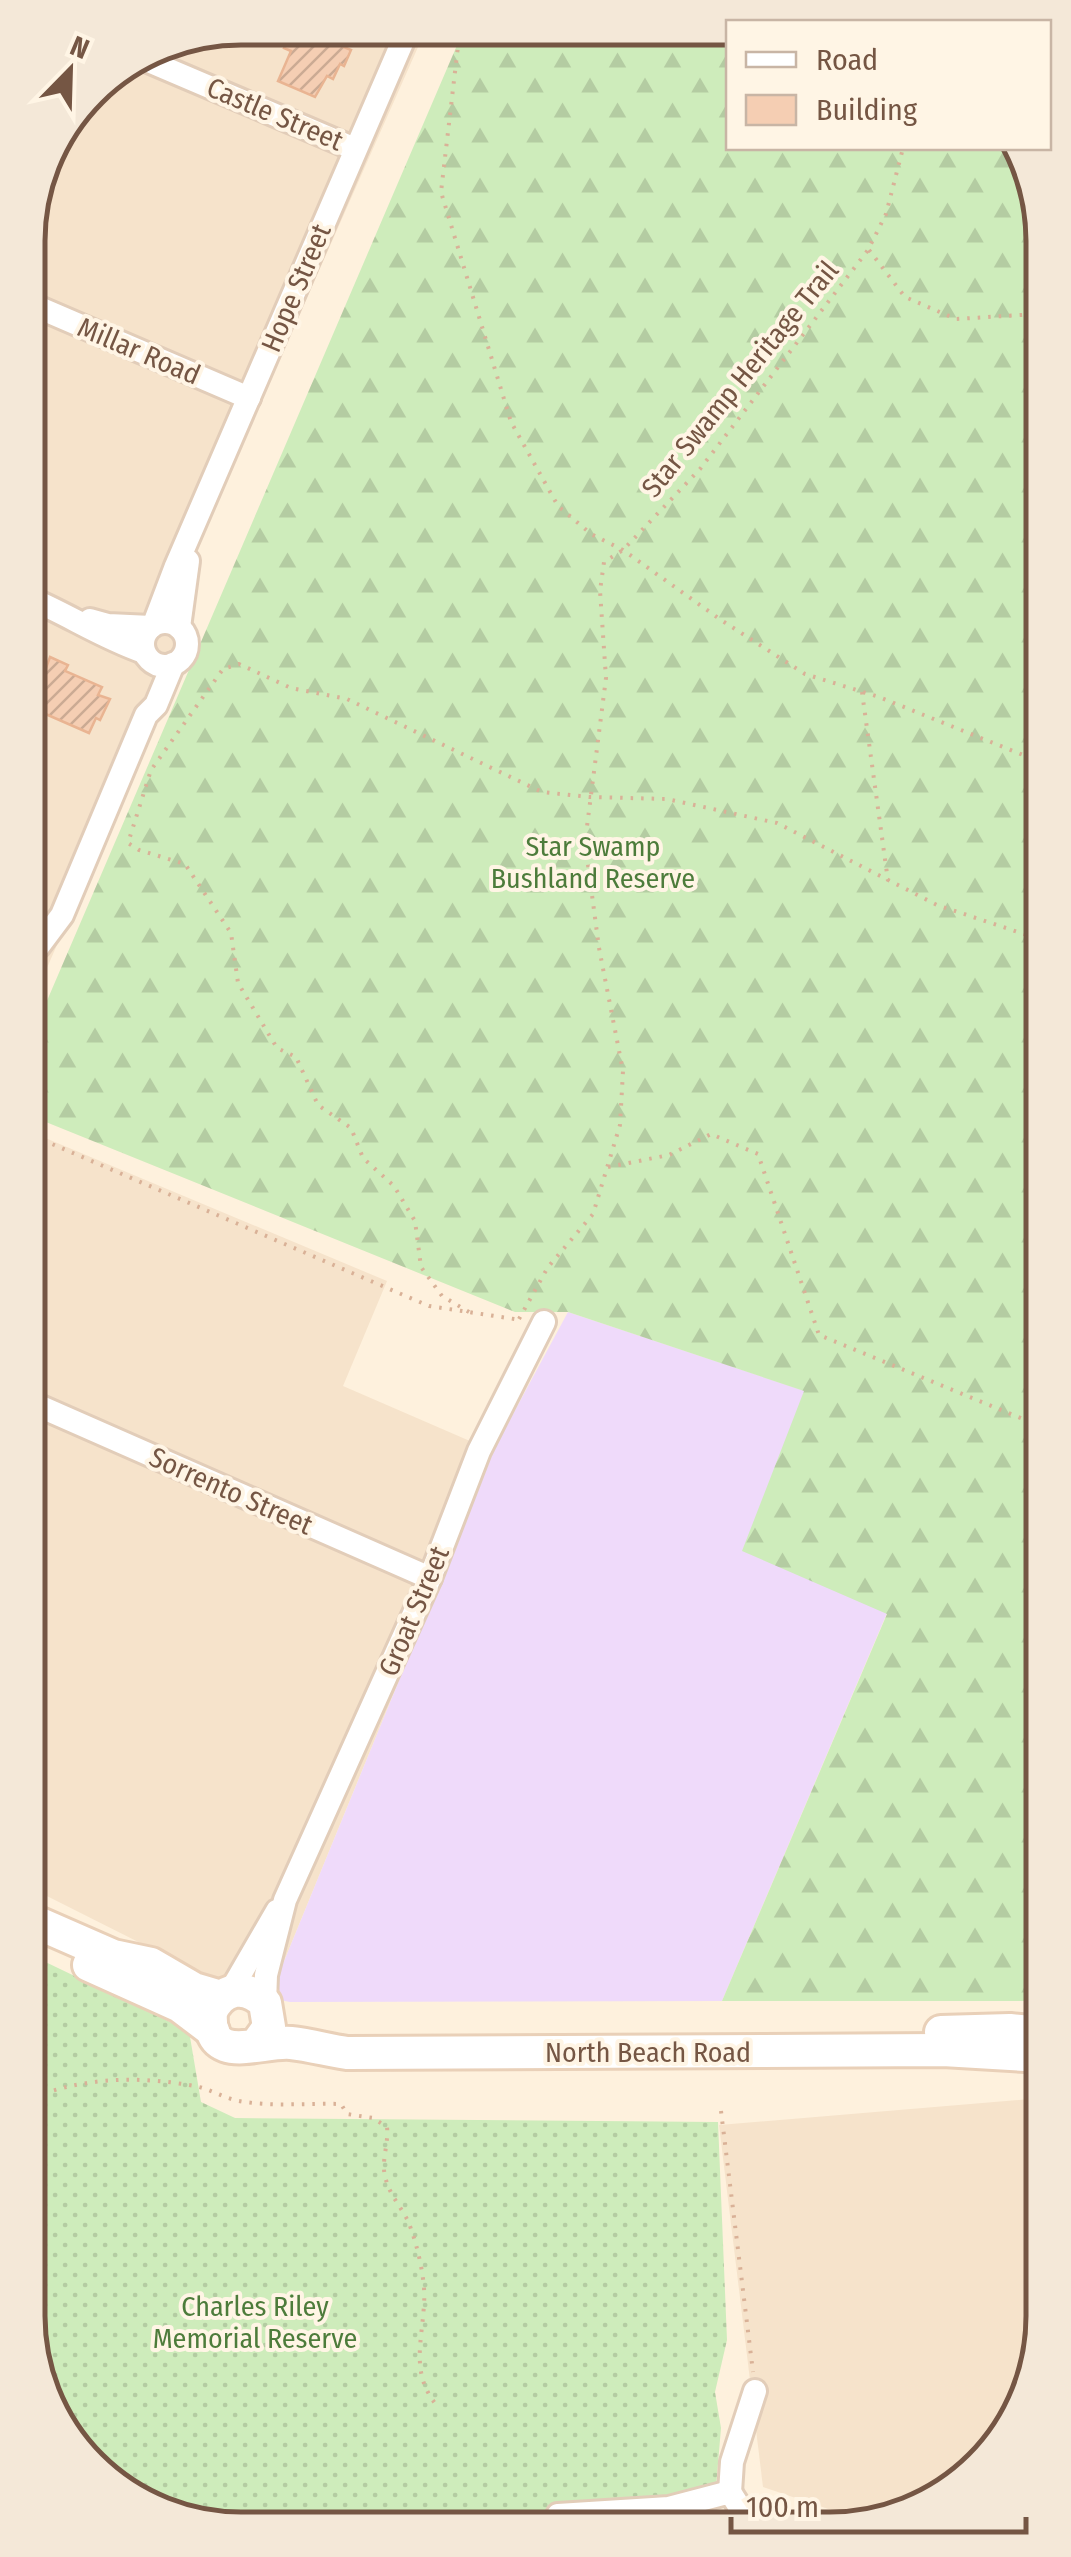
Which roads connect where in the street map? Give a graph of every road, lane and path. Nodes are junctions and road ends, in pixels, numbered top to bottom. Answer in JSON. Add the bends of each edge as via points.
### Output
{"nodes":[{"id":1,"x":401,"y":45,"type":"edge"},
{"id":2,"x":458,"y":45,"type":"edge"},
{"id":3,"x":158,"y":64,"type":"edge"},
{"id":4,"x":355,"y":149,"type":"junction"},
{"id":5,"x":902,"y":150,"type":"edge"},
{"id":6,"x":868,"y":250,"type":"junction"},
{"id":7,"x":45,"y":310,"type":"edge"},
{"id":8,"x":1026,"y":315,"type":"edge"},
{"id":9,"x":249,"y":398,"type":"junction"},
{"id":10,"x":186,"y":548,"type":"junction"},
{"id":11,"x":623,"y":550,"type":"junction"},
{"id":12,"x":45,"y":605,"type":"edge"},
{"id":13,"x":77,"y":619,"type":"junction"},
{"id":14,"x":152,"y":626,"type":"junction"},
{"id":15,"x":178,"y":626,"type":"junction"},
{"id":16,"x":156,"y":659,"type":"junction"},
{"id":17,"x":862,"y":692,"type":"junction"},
{"id":18,"x":1026,"y":757,"type":"edge"},
{"id":19,"x":589,"y":797,"type":"junction"},
{"id":20,"x":888,"y":882,"type":"junction"},
{"id":21,"x":45,"y":933,"type":"edge"},
{"id":22,"x":1026,"y":935,"type":"edge"},
{"id":23,"x":45,"y":1141,"type":"edge"},
{"id":24,"x":607,"y":1168,"type":"junction"},
{"id":25,"x":469,"y":1312,"type":"junction"},
{"id":26,"x":520,"y":1320,"type":"junction"},
{"id":27,"x":544,"y":1322,"type":"joint"},
{"id":28,"x":45,"y":1410,"type":"edge"},
{"id":29,"x":1026,"y":1420,"type":"edge"},
{"id":30,"x":430,"y":1578,"type":"junction"},
{"id":31,"x":285,"y":1900,"type":"junction"},
{"id":32,"x":45,"y":1927,"type":"edge"},
{"id":33,"x":45,"y":1945,"type":"edge"},
{"id":34,"x":225,"y":1994,"type":"junction"},
{"id":35,"x":267,"y":2008,"type":"junction"},
{"id":36,"x":212,"y":2031,"type":"junction"},
{"id":37,"x":1026,"y":2032,"type":"edge"},
{"id":38,"x":256,"y":2045,"type":"junction"},
{"id":39,"x":1026,"y":2055,"type":"edge"},
{"id":40,"x":45,"y":2093,"type":"edge"},
{"id":41,"x":721,"y":2111,"type":"dead end"},
{"id":42,"x":755,"y":2391,"type":"joint"},
{"id":43,"x":438,"y":2407,"type":"dead end"},
{"id":44,"x":730,"y":2492,"type":"junction"},
{"id":45,"x":647,"y":2512,"type":"edge"},
{"id":46,"x":744,"y":2512,"type":"edge"}],
"edges":[{"from":1,"to":4,"type":"street","name":"Hope Street"},
{"from":2,"to":11,"type":"path","via":[[441,192],[511,422],[558,506]]},
{"from":3,"to":4,"type":"street","name":"Castle Street"},
{"from":4,"to":9,"type":"street","name":"Hope Street"},
{"from":5,"to":6,"type":"path","name":"Star Swamp Heritage Trail","via":[[886,214]]},
{"from":6,"to":8,"type":"path","via":[[905,297],[956,318]]},
{"from":6,"to":11,"type":"path","name":"Star Swamp Heritage Trail","via":[[700,469]]},
{"from":7,"to":9,"type":"street","name":"Millar Road"},
{"from":9,"to":10,"type":"street","name":"Hope Street"},
{"from":10,"to":14,"type":"street","name":"Hope Street"},
{"from":10,"to":15,"type":"street","name":"Hope Street"},
{"from":11,"to":17,"type":"path","via":[[805,674]]},
{"from":11,"to":19,"type":"path","name":"Star Swamp Heritage Trail","via":[[604,562],[600,591],[606,678]]},
{"from":12,"to":13,"type":"street"},
{"from":13,"to":14,"type":"street"},
{"from":13,"to":16,"type":"street"},
{"from":14,"to":15,"type":"street"},
{"from":14,"to":16,"type":"street","via":[[144,636]]},
{"from":15,"to":16,"type":"street","via":[[184,654]]},
{"from":16,"to":21,"type":"street","via":[[156,705],[146,715],[62,915]]},
{"from":17,"to":18,"type":"path"},
{"from":17,"to":20,"type":"path"},
{"from":19,"to":20,"type":"path","via":[[667,799],[777,822]]},
{"from":19,"to":24,"type":"path","name":"Star Swamp Heritage Trail","via":[[585,842],[623,1071],[620,1125]]},
{"from":19,"to":25,"type":"path","via":[[542,792],[347,699],[291,688],[239,664],[222,669],[151,770],[128,842],[185,864],[231,933],[238,983],[277,1048],[296,1057],[318,1105],[350,1128],[364,1158],[394,1186],[415,1220],[421,1267],[442,1296]]},
{"from":20,"to":22,"type":"path"},
{"from":23,"to":25,"type":"path","via":[[429,1306]]},
{"from":24,"to":26,"type":"path","name":"Star Swamp Heritage Trail","via":[[593,1214],[548,1267]]},
{"from":24,"to":29,"type":"path","via":[[669,1155],[712,1134],[758,1154],[819,1335]]},
{"from":25,"to":26,"type":"path"},
{"from":26,"to":27,"type":"path"},
{"from":27,"to":30,"type":"street","name":"Groat Street","via":[[479,1450]]},
{"from":28,"to":30,"type":"street","name":"Sorrento Street"},
{"from":30,"to":31,"type":"street","name":"Groat Street"},
{"from":31,"to":34,"type":"street","name":"Groat Street"},
{"from":31,"to":35,"type":"street","name":"Groat Street","via":[[266,1975]]},
{"from":32,"to":34,"type":"main road","name":"North Beach Road","via":[[151,1964],[194,1989]]},
{"from":33,"to":36,"type":"main road","name":"North Beach Road","via":[[180,2006]]},
{"from":34,"to":35,"type":"main road","name":"North Beach Road","via":[[249,1991]]},
{"from":34,"to":36,"type":"main road","via":[[211,2012]]},
{"from":35,"to":37,"type":"main road","name":"North Beach Road","via":[[319,2028],[356,2032]]},
{"from":35,"to":38,"type":"main road","via":[[266,2034]]},
{"from":36,"to":38,"type":"main road","name":"North Beach Road","via":[[230,2048]]},
{"from":38,"to":39,"type":"main road","name":"North Beach Road","via":[[293,2043],[346,2053]]},
{"from":40,"to":43,"type":"path","via":[[92,2081],[146,2080],[199,2086],[240,2101],[341,2104],[347,2114],[386,2127],[385,2178],[407,2219],[425,2304],[419,2340],[424,2391]]},
{"from":41,"to":42,"type":"path"},
{"from":42,"to":44,"type":"street","via":[[732,2462]]},
{"from":44,"to":45,"type":"street"},
{"from":44,"to":46,"type":"street"}]}
